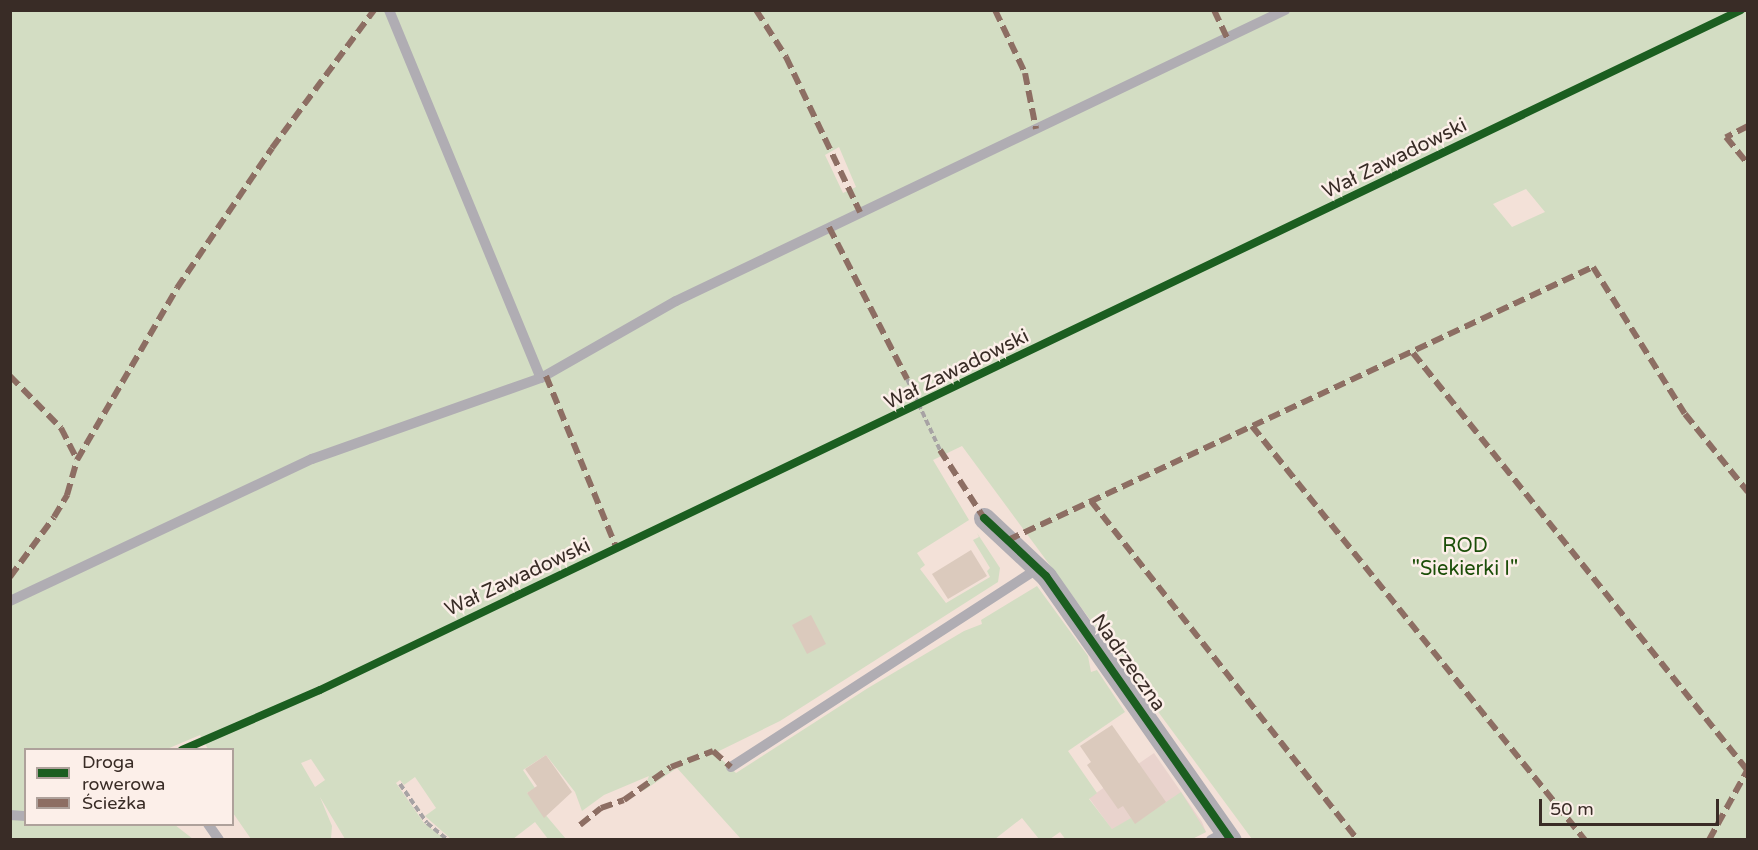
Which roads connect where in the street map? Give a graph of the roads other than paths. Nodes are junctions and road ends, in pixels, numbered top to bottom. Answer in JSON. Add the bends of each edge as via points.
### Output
{"nodes":[{"id":1,"x":389,"y":10,"type":"edge"},
{"id":2,"x":1285,"y":10,"type":"edge"},
{"id":3,"x":541,"y":378,"type":"junction"},
{"id":4,"x":984,"y":518,"type":"dead end"},
{"id":5,"x":1039,"y":567,"type":"junction"},
{"id":6,"x":10,"y":601,"type":"edge"},
{"id":7,"x":731,"y":766,"type":"dead end"},
{"id":8,"x":209,"y":826,"type":"edge"},
{"id":9,"x":1223,"y":837,"type":"edge"},
{"id":10,"x":219,"y":840,"type":"edge"}],
"edges":[{"from":1,"to":3,"type":"lane"},
{"from":2,"to":3,"type":"lane","via":[[676,301]]},
{"from":3,"to":6,"type":"lane","via":[[312,459]]},
{"from":4,"to":5,"type":"street","name":"Nadrzeczna"},
{"from":5,"to":7,"type":"lane"},
{"from":5,"to":9,"type":"street","name":"Nadrzeczna"},
{"from":8,"to":10,"type":"lane"}]}
